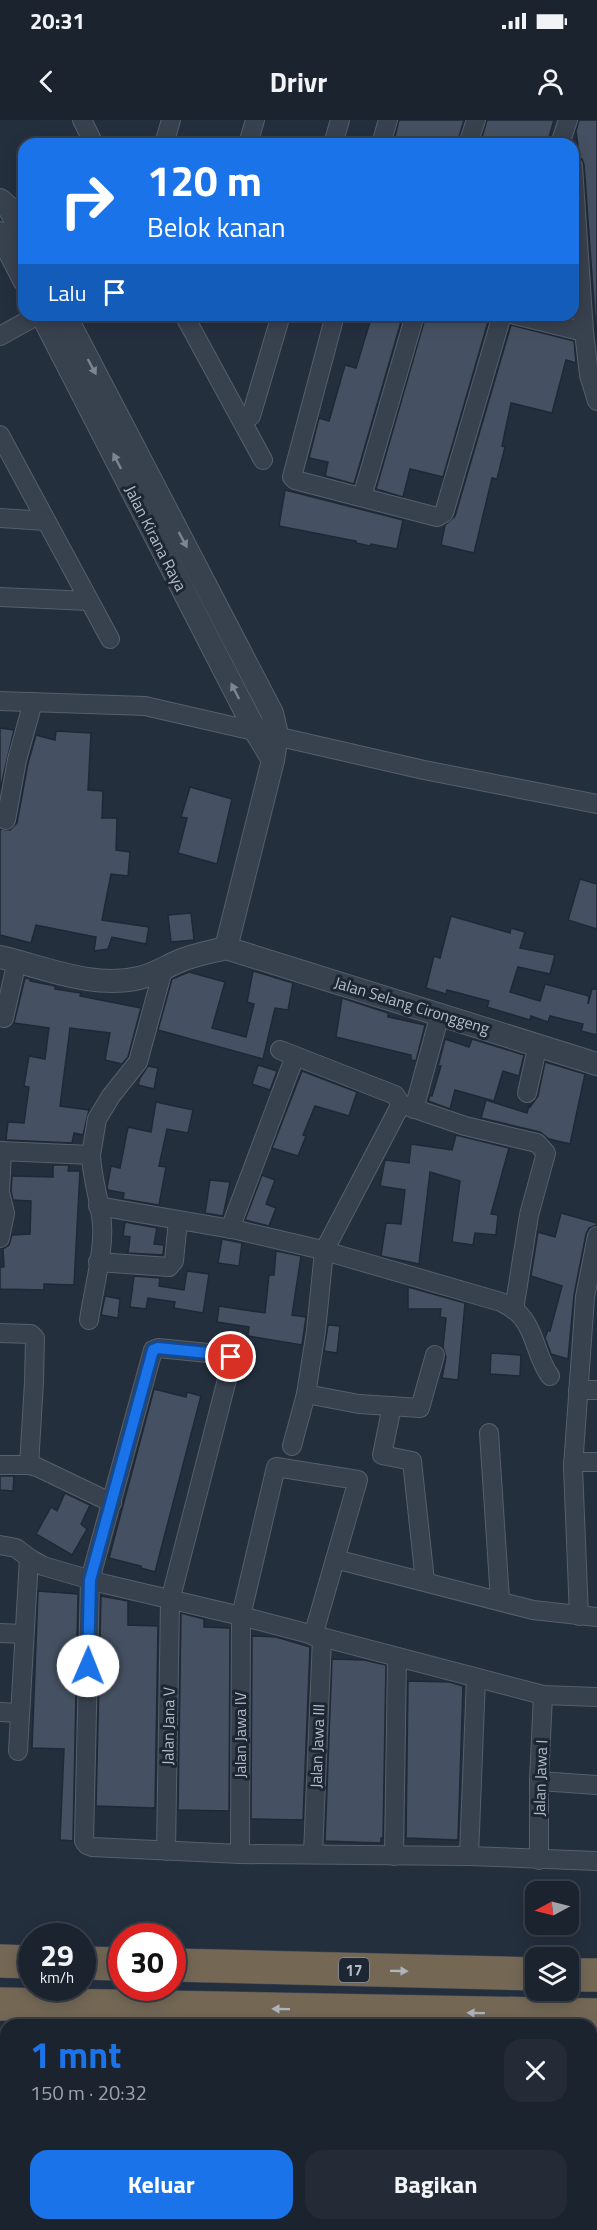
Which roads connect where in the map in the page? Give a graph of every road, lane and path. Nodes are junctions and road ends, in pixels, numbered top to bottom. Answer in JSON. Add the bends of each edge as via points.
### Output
{"nodes":[{"id":1,"x":82,"y":120,"type":"edge"},
{"id":2,"x":171,"y":120,"type":"edge"},
{"id":3,"x":255,"y":120,"type":"edge"},
{"id":4,"x":340,"y":120,"type":"edge"},
{"id":5,"x":388,"y":120,"type":"edge"},
{"id":6,"x":476,"y":120,"type":"edge"},
{"id":7,"x":569,"y":120,"type":"edge"},
{"id":8,"x":91,"y":138,"type":"edge"},
{"id":9,"x":166,"y":138,"type":"edge"},
{"id":10,"x":250,"y":138,"type":"edge"},
{"id":11,"x":335,"y":138,"type":"edge"},
{"id":12,"x":383,"y":138,"type":"edge"},
{"id":13,"x":470,"y":138,"type":"edge"},
{"id":14,"x":562,"y":138,"type":"edge"},
{"id":15,"x":571,"y":138,"type":"edge"},
{"id":16,"x":3,"y":199,"type":"edge"},
{"id":17,"x":18,"y":225,"type":"edge"},
{"id":18,"x":0,"y":233,"type":"edge"},
{"id":19,"x":18,"y":268,"type":"edge"},
{"id":20,"x":579,"y":294,"type":"edge"},
{"id":21,"x":29,"y":321,"type":"edge"},
{"id":22,"x":43,"y":321,"type":"edge"},
{"id":23,"x":68,"y":321,"type":"edge"},
{"id":24,"x":191,"y":321,"type":"edge"},
{"id":25,"x":279,"y":321,"type":"edge"},
{"id":26,"x":333,"y":321,"type":"edge"},
{"id":27,"x":413,"y":321,"type":"edge"},
{"id":28,"x":500,"y":321,"type":"edge"},
{"id":29,"x":539,"y":321,"type":"edge"},
{"id":30,"x":584,"y":332,"type":"junction"},
{"id":31,"x":0,"y":336,"type":"edge"},
{"id":32,"x":597,"y":401,"type":"edge"},
{"id":33,"x":242,"y":421,"type":"junction"},
{"id":34,"x":0,"y":435,"type":"edge"},
{"id":35,"x":263,"y":460,"type":"dead end"},
{"id":36,"x":362,"y":497,"type":"junction"},
{"id":37,"x":0,"y":518,"type":"edge"},
{"id":38,"x":46,"y":521,"type":"junction"},
{"id":39,"x":0,"y":597,"type":"edge"},
{"id":40,"x":89,"y":601,"type":"junction"},
{"id":41,"x":110,"y":639,"type":"dead end"},
{"id":42,"x":0,"y":701,"type":"edge"},
{"id":43,"x":33,"y":702,"type":"junction"},
{"id":44,"x":267,"y":733,"type":"junction"},
{"id":45,"x":597,"y":804,"type":"edge"},
{"id":46,"x":6,"y":820,"type":"dead end"},
{"id":47,"x":225,"y":948,"type":"junction"},
{"id":48,"x":8,"y":959,"type":"edge"},
{"id":49,"x":162,"y":970,"type":"junction"},
{"id":50,"x":440,"y":1014,"type":"junction"},
{"id":51,"x":3,"y":1018,"type":"dead end"},
{"id":52,"x":538,"y":1044,"type":"junction"},
{"id":53,"x":597,"y":1064,"type":"edge"},
{"id":54,"x":527,"y":1093,"type":"dead end"},
{"id":55,"x":407,"y":1106,"type":"junction"},
{"id":56,"x":1,"y":1151,"type":"edge"},
{"id":57,"x":91,"y":1155,"type":"junction"},
{"id":58,"x":98,"y":1206,"type":"junction"},
{"id":59,"x":178,"y":1221,"type":"junction"},
{"id":60,"x":230,"y":1229,"type":"junction"},
{"id":61,"x":597,"y":1236,"type":"edge"},
{"id":62,"x":0,"y":1238,"type":"edge"},
{"id":63,"x":324,"y":1251,"type":"junction"},
{"id":64,"x":98,"y":1262,"type":"junction"},
{"id":65,"x":514,"y":1310,"type":"junction"},
{"id":66,"x":89,"y":1320,"type":"dead end"},
{"id":67,"x":0,"y":1333,"type":"edge"},
{"id":68,"x":435,"y":1354,"type":"dead end"},
{"id":69,"x":550,"y":1376,"type":"dead end"},
{"id":70,"x":578,"y":1390,"type":"junction"},
{"id":71,"x":597,"y":1390,"type":"edge"},
{"id":72,"x":306,"y":1394,"type":"junction"},
{"id":73,"x":392,"y":1406,"type":"junction"},
{"id":74,"x":489,"y":1433,"type":"dead end"},
{"id":75,"x":292,"y":1446,"type":"dead end"},
{"id":76,"x":573,"y":1462,"type":"junction"},
{"id":77,"x":597,"y":1462,"type":"edge"},
{"id":78,"x":0,"y":1465,"type":"edge"},
{"id":79,"x":28,"y":1465,"type":"junction"},
{"id":80,"x":112,"y":1503,"type":"junction"},
{"id":81,"x":0,"y":1545,"type":"edge"},
{"id":82,"x":29,"y":1558,"type":"junction"},
{"id":83,"x":335,"y":1559,"type":"junction"},
{"id":84,"x":90,"y":1580,"type":"junction"},
{"id":85,"x":425,"y":1581,"type":"junction"},
{"id":86,"x":500,"y":1600,"type":"junction"},
{"id":87,"x":170,"y":1601,"type":"junction"},
{"id":88,"x":241,"y":1616,"type":"junction"},
{"id":89,"x":588,"y":1616,"type":"edge"},
{"id":90,"x":0,"y":1633,"type":"edge"},
{"id":91,"x":23,"y":1634,"type":"junction"},
{"id":92,"x":317,"y":1637,"type":"junction"},
{"id":93,"x":397,"y":1658,"type":"junction"},
{"id":94,"x":476,"y":1678,"type":"junction"},
{"id":95,"x":543,"y":1695,"type":"junction"},
{"id":96,"x":597,"y":1697,"type":"edge"},
{"id":97,"x":0,"y":1712,"type":"edge"},
{"id":98,"x":20,"y":1713,"type":"junction"},
{"id":99,"x":18,"y":1751,"type":"dead end"},
{"id":100,"x":539,"y":1781,"type":"junction"},
{"id":101,"x":597,"y":1785,"type":"edge"},
{"id":102,"x":166,"y":1851,"type":"junction"},
{"id":103,"x":240,"y":1854,"type":"junction"},
{"id":104,"x":313,"y":1854,"type":"junction"},
{"id":105,"x":394,"y":1856,"type":"junction"},
{"id":106,"x":470,"y":1856,"type":"junction"},
{"id":107,"x":539,"y":1860,"type":"junction"},
{"id":108,"x":597,"y":1861,"type":"edge"},
{"id":109,"x":0,"y":1961,"type":"edge"},
{"id":110,"x":18,"y":1962,"type":"edge"},
{"id":111,"x":186,"y":1965,"type":"edge"},
{"id":112,"x":525,"y":1974,"type":"edge"},
{"id":113,"x":579,"y":1975,"type":"edge"},
{"id":114,"x":597,"y":1975,"type":"edge"},
{"id":115,"x":0,"y":2004,"type":"edge"},
{"id":116,"x":597,"y":2015,"type":"edge"}],
"edges":[{"from":1,"to":8,"type":"street"},
{"from":2,"to":9,"type":"street"},
{"from":3,"to":10,"type":"street"},
{"from":4,"to":11,"type":"street"},
{"from":5,"to":12,"type":"street"},
{"from":6,"to":13,"type":"street"},
{"from":7,"to":14,"type":"street"},
{"from":7,"to":15,"type":"street"},
{"from":16,"to":17,"type":"street"},
{"from":18,"to":19,"type":"street"},
{"from":20,"to":30,"type":"street"},
{"from":21,"to":31,"type":"street"},
{"from":44,"to":22,"type":"street","name":"Jalan Kirana Raya","one_way":true},
{"from":23,"to":44,"type":"street","name":"Jalan Kirana Raya","one_way":true,"via":[[263,692],[272,713]]},
{"from":24,"to":33,"type":"street"},
{"from":25,"to":33,"type":"street","via":[[251,416]]},
{"from":26,"to":36,"type":"street","via":[[292,477]]},
{"from":27,"to":36,"type":"street"},
{"from":28,"to":36,"type":"street","via":[[442,515],[437,517]]},
{"from":29,"to":30,"type":"street"},
{"from":30,"to":32,"type":"street","via":[[589,375]]},
{"from":33,"to":35,"type":"street"},
{"from":34,"to":38,"type":"street"},
{"from":37,"to":38,"type":"street"},
{"from":38,"to":40,"type":"street"},
{"from":39,"to":40,"type":"street"},
{"from":40,"to":41,"type":"street"},
{"from":42,"to":43,"type":"street"},
{"from":43,"to":44,"type":"street","via":[[145,706]]},
{"from":43,"to":46,"type":"street"},
{"from":44,"to":45,"type":"street","via":[[424,770]]},
{"from":44,"to":47,"type":"street","name":"Jalan Kirana Raya","via":[[273,760]]},
{"from":47,"to":49,"type":"street"},
{"from":47,"to":50,"type":"street","name":"Jalan Selang Cironggeng"},
{"from":48,"to":49,"type":"street","via":[[96,980],[137,979]]},
{"from":48,"to":51,"type":"street"},
{"from":49,"to":57,"type":"street","via":[[138,1062],[98,1119]]},
{"from":50,"to":52,"type":"street","name":"Jalan Selang Cironggeng"},
{"from":50,"to":55,"type":"street"},
{"from":52,"to":53,"type":"street","name":"Jalan Selang Cironggeng"},
{"from":52,"to":54,"type":"street"},
{"from":55,"to":60,"type":"street","via":[[395,1095],[287,1053]]},
{"from":55,"to":63,"type":"street"},
{"from":55,"to":65,"type":"street","via":[[465,1126],[537,1143],[546,1154],[529,1215]]},
{"from":56,"to":57,"type":"street"},
{"from":56,"to":62,"type":"street","via":[[0,1192],[5,1214]]},
{"from":57,"to":58,"type":"street"},
{"from":58,"to":59,"type":"street"},
{"from":58,"to":64,"type":"street","via":[[102,1224]]},
{"from":59,"to":60,"type":"street"},
{"from":59,"to":64,"type":"street","via":[[174,1261],[169,1267]]},
{"from":60,"to":63,"type":"street"},
{"from":61,"to":70,"type":"street","via":[[585,1297]]},
{"from":63,"to":65,"type":"street","via":[[501,1302]]},
{"from":63,"to":72,"type":"street"},
{"from":64,"to":66,"type":"street"},
{"from":65,"to":69,"type":"street","via":[[524,1320]]},
{"from":67,"to":79,"type":"street","via":[[31,1334],[35,1338]]},
{"from":68,"to":73,"type":"street","via":[[420,1408]]},
{"from":70,"to":71,"type":"street"},
{"from":70,"to":76,"type":"street"},
{"from":72,"to":73,"type":"street"},
{"from":72,"to":75,"type":"street"},
{"from":73,"to":85,"type":"street","via":[[382,1455],[412,1461]]},
{"from":74,"to":86,"type":"street"},
{"from":76,"to":77,"type":"street"},
{"from":76,"to":89,"type":"street"},
{"from":78,"to":79,"type":"street"},
{"from":79,"to":80,"type":"street"},
{"from":80,"to":84,"type":"street"},
{"from":80,"to":87,"type":"street","name":"Jalan Jana V","via":[[153,1350],[231,1357]]},
{"from":81,"to":82,"type":"street","via":[[16,1548]]},
{"from":82,"to":84,"type":"street"},
{"from":82,"to":91,"type":"street"},
{"from":83,"to":85,"type":"street"},
{"from":83,"to":88,"type":"street","name":"Jalan Jawa IV","via":[[358,1480],[276,1467]]},
{"from":83,"to":92,"type":"street","name":"Jalan Jawa III"},
{"from":84,"to":87,"type":"street"},
{"from":84,"to":102,"type":"street","via":[[84,1841],[92,1847]]},
{"from":85,"to":86,"type":"street"},
{"from":86,"to":89,"type":"street","via":[[533,1610]]},
{"from":87,"to":88,"type":"street"},
{"from":87,"to":102,"type":"street","name":"Jalan Jana V"},
{"from":88,"to":92,"type":"street"},
{"from":88,"to":103,"type":"street","name":"Jalan Jawa IV"},
{"from":90,"to":91,"type":"street"},
{"from":91,"to":98,"type":"street"},
{"from":92,"to":93,"type":"street"},
{"from":92,"to":104,"type":"street","name":"Jalan Jawa III"},
{"from":93,"to":94,"type":"street"},
{"from":93,"to":105,"type":"street"},
{"from":94,"to":95,"type":"street"},
{"from":94,"to":106,"type":"street"},
{"from":95,"to":96,"type":"street"},
{"from":95,"to":100,"type":"street","name":"Jalan Jawa I"},
{"from":97,"to":98,"type":"street"},
{"from":98,"to":99,"type":"street"},
{"from":100,"to":101,"type":"street"},
{"from":100,"to":107,"type":"street","name":"Jalan Jawa I"},
{"from":102,"to":103,"type":"street"},
{"from":103,"to":104,"type":"street"},
{"from":104,"to":105,"type":"street"},
{"from":105,"to":106,"type":"street"},
{"from":106,"to":107,"type":"street"},
{"from":107,"to":108,"type":"street"},
{"from":109,"to":110,"type":"highway"},
{"from":111,"to":112,"type":"highway","number":"17","one_way":true},
{"from":113,"to":114,"type":"highway"},
{"from":116,"to":115,"type":"highway","one_way":true}]}
